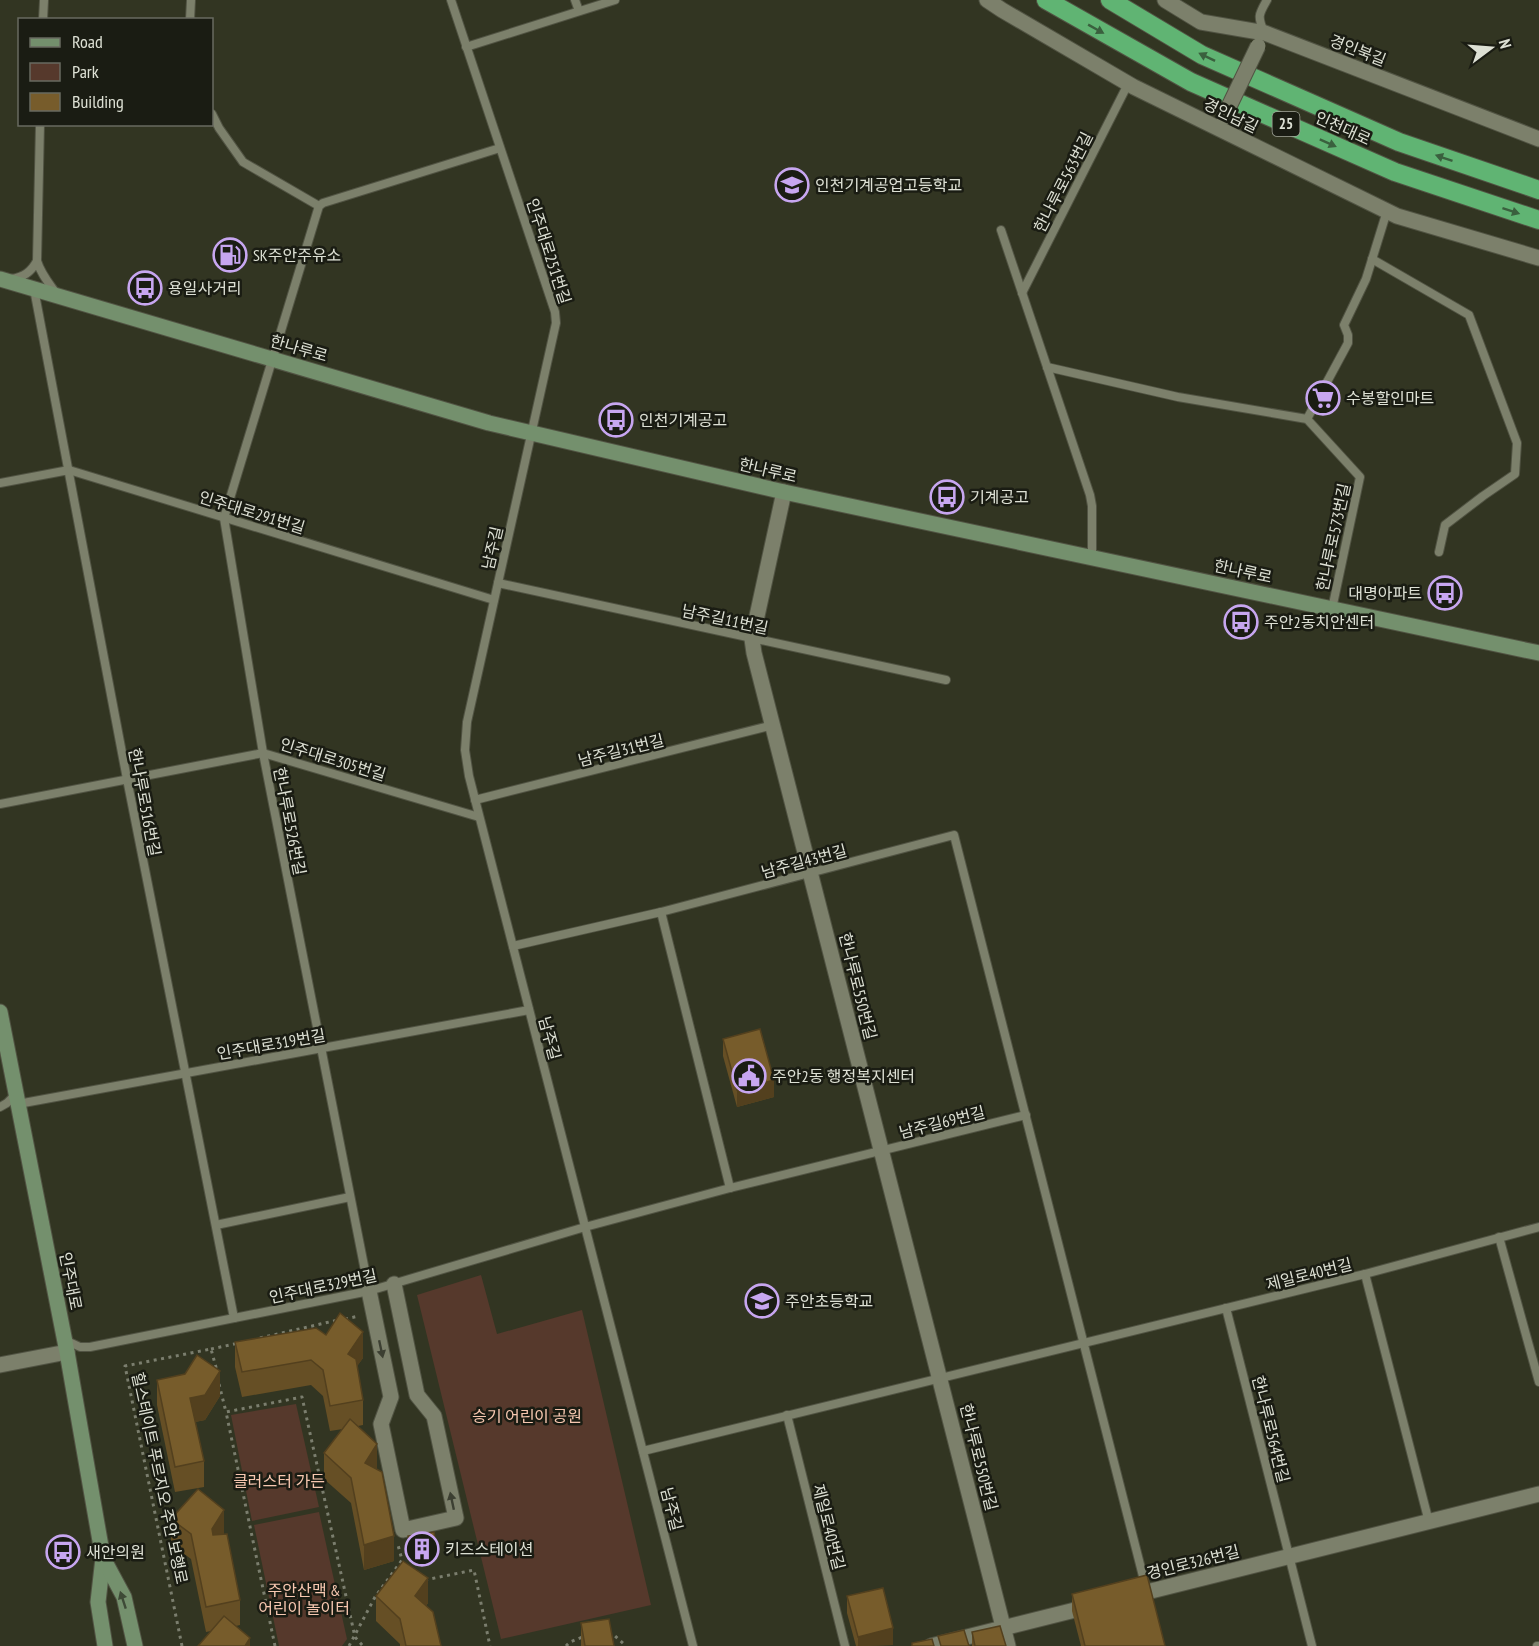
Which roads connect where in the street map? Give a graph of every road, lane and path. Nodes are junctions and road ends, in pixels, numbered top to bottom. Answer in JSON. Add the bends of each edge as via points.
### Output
{"nodes":[{"id":1,"x":44,"y":0,"type":"edge"},
{"id":2,"x":191,"y":0,"type":"edge"},
{"id":3,"x":451,"y":0,"type":"edge"},
{"id":4,"x":575,"y":0,"type":"edge"},
{"id":5,"x":615,"y":0,"type":"edge"},
{"id":6,"x":987,"y":0,"type":"edge"},
{"id":7,"x":1046,"y":0,"type":"edge"},
{"id":8,"x":1110,"y":0,"type":"edge"},
{"id":9,"x":1165,"y":0,"type":"edge"},
{"id":10,"x":1267,"y":0,"type":"edge"},
{"id":11,"x":579,"y":11,"type":"junction"},
{"id":12,"x":43,"y":18,"type":"edge"},
{"id":13,"x":190,"y":18,"type":"edge"},
{"id":14,"x":1261,"y":40,"type":"junction"},
{"id":15,"x":466,"y":47,"type":"junction"},
{"id":16,"x":1128,"y":84,"type":"junction"},
{"id":17,"x":213,"y":116,"type":"edge"},
{"id":18,"x":1221,"y":123,"type":"junction"},
{"id":19,"x":40,"y":126,"type":"edge"},
{"id":20,"x":1539,"y":139,"type":"edge"},
{"id":21,"x":500,"y":148,"type":"junction"},
{"id":22,"x":1539,"y":190,"type":"edge"},
{"id":23,"x":319,"y":206,"type":"junction"},
{"id":24,"x":1387,"y":211,"type":"junction"},
{"id":25,"x":1539,"y":220,"type":"edge"},
{"id":26,"x":1001,"y":230,"type":"dead end"},
{"id":27,"x":1539,"y":258,"type":"edge"},
{"id":28,"x":1372,"y":259,"type":"junction"},
{"id":29,"x":37,"y":261,"type":"junction"},
{"id":30,"x":2,"y":279,"type":"edge"},
{"id":31,"x":34,"y":289,"type":"junction"},
{"id":32,"x":1022,"y":293,"type":"junction"},
{"id":33,"x":59,"y":296,"type":"junction"},
{"id":34,"x":272,"y":359,"type":"junction"},
{"id":35,"x":1047,"y":368,"type":"junction"},
{"id":36,"x":1307,"y":419,"type":"junction"},
{"id":37,"x":532,"y":433,"type":"junction"},
{"id":38,"x":69,"y":470,"type":"junction"},
{"id":39,"x":0,"y":483,"type":"edge"},
{"id":40,"x":784,"y":492,"type":"junction"},
{"id":41,"x":224,"y":518,"type":"junction"},
{"id":42,"x":1439,"y":552,"type":"dead end"},
{"id":43,"x":1092,"y":558,"type":"junction"},
{"id":44,"x":498,"y":583,"type":"junction"},
{"id":45,"x":494,"y":600,"type":"junction"},
{"id":46,"x":1332,"y":609,"type":"junction"},
{"id":47,"x":752,"y":639,"type":"junction"},
{"id":48,"x":1539,"y":653,"type":"edge"},
{"id":49,"x":946,"y":680,"type":"dead end"},
{"id":50,"x":773,"y":725,"type":"junction"},
{"id":51,"x":263,"y":753,"type":"junction"},
{"id":52,"x":127,"y":779,"type":"junction"},
{"id":53,"x":475,"y":800,"type":"junction"},
{"id":54,"x":0,"y":804,"type":"edge"},
{"id":55,"x":479,"y":817,"type":"junction"},
{"id":56,"x":810,"y":873,"type":"junction"},
{"id":57,"x":661,"y":912,"type":"junction"},
{"id":58,"x":513,"y":946,"type":"junction"},
{"id":59,"x":529,"y":1010,"type":"junction"},
{"id":60,"x":0,"y":1012,"type":"edge"},
{"id":61,"x":321,"y":1049,"type":"junction"},
{"id":62,"x":185,"y":1073,"type":"junction"},
{"id":63,"x":17,"y":1099,"type":"junction"},
{"id":64,"x":0,"y":1107,"type":"edge"},
{"id":65,"x":1026,"y":1115,"type":"junction"},
{"id":66,"x":881,"y":1151,"type":"junction"},
{"id":67,"x":730,"y":1188,"type":"junction"},
{"id":68,"x":350,"y":1197,"type":"junction"},
{"id":69,"x":216,"y":1225,"type":"junction"},
{"id":70,"x":585,"y":1227,"type":"junction"},
{"id":71,"x":1539,"y":1227,"type":"edge"},
{"id":72,"x":1498,"y":1237,"type":"junction"},
{"id":73,"x":1365,"y":1274,"type":"junction"},
{"id":74,"x":394,"y":1284,"type":"junction"},
{"id":75,"x":369,"y":1291,"type":"junction"},
{"id":76,"x":1226,"y":1308,"type":"junction"},
{"id":77,"x":365,"y":1315,"type":"dead end"},
{"id":78,"x":234,"y":1318,"type":"junction"},
{"id":79,"x":255,"y":1339,"type":"edge"},
{"id":80,"x":244,"y":1341,"type":"edge"},
{"id":81,"x":1083,"y":1343,"type":"junction"},
{"id":82,"x":65,"y":1346,"type":"junction"},
{"id":83,"x":211,"y":1349,"type":"junction"},
{"id":84,"x":0,"y":1365,"type":"edge"},
{"id":85,"x":940,"y":1378,"type":"junction"},
{"id":86,"x":1539,"y":1382,"type":"edge"},
{"id":87,"x":226,"y":1412,"type":"junction"},
{"id":88,"x":787,"y":1415,"type":"junction"},
{"id":89,"x":643,"y":1451,"type":"junction"},
{"id":90,"x":1539,"y":1494,"type":"edge"},
{"id":91,"x":1428,"y":1522,"type":"junction"},
{"id":92,"x":410,"y":1542,"type":"edge"},
{"id":93,"x":1289,"y":1557,"type":"junction"},
{"id":94,"x":103,"y":1558,"type":"junction"},
{"id":95,"x":392,"y":1572,"type":"junction"},
{"id":96,"x":402,"y":1577,"type":"edge"},
{"id":97,"x":423,"y":1580,"type":"edge"},
{"id":98,"x":1148,"y":1598,"type":"junction"},
{"id":99,"x":1072,"y":1611,"type":"junction"},
{"id":100,"x":1004,"y":1628,"type":"junction"},
{"id":101,"x":1077,"y":1628,"type":"edge"},
{"id":102,"x":602,"y":1632,"type":"edge"},
{"id":103,"x":593,"y":1634,"type":"edge"},
{"id":104,"x":355,"y":1637,"type":"junction"},
{"id":105,"x":105,"y":1646,"type":"edge"},
{"id":106,"x":135,"y":1646,"type":"edge"},
{"id":107,"x":182,"y":1646,"type":"edge"},
{"id":108,"x":275,"y":1646,"type":"edge"},
{"id":109,"x":349,"y":1646,"type":"edge"},
{"id":110,"x":363,"y":1646,"type":"edge"},
{"id":111,"x":490,"y":1646,"type":"edge"},
{"id":112,"x":566,"y":1646,"type":"edge"},
{"id":113,"x":626,"y":1646,"type":"edge"},
{"id":114,"x":693,"y":1646,"type":"edge"},
{"id":115,"x":845,"y":1646,"type":"edge"},
{"id":116,"x":931,"y":1646,"type":"edge"},
{"id":117,"x":1008,"y":1646,"type":"edge"},
{"id":118,"x":1311,"y":1646,"type":"edge"}],
"edges":[{"from":1,"to":12,"type":"lane"},
{"from":2,"to":13,"type":"lane"},
{"from":3,"to":15,"type":"lane","name":"인주대로251번길"},
{"from":4,"to":11,"type":"lane"},
{"from":5,"to":11,"type":"lane"},
{"from":6,"to":16,"type":"street","name":"경인남길"},
{"from":7,"to":25,"type":"highway","name":"인천대로","number":"25","one_way":true,"via":[[1201,87],[1395,172]]},
{"from":22,"to":8,"type":"highway","name":"인천대로","number":"25","one_way":true,"via":[[1399,142],[1344,118],[1202,55]]},
{"from":9,"to":14,"type":"street","name":"경인북길","via":[[1201,22]]},
{"from":10,"to":14,"type":"lane","via":[[1259,14]]},
{"from":11,"to":15,"type":"lane"},
{"from":14,"to":18,"type":"street","bridge":true},
{"from":14,"to":20,"type":"street","name":"경인북길"},
{"from":15,"to":21,"type":"lane","name":"인주대로251번길"},
{"from":16,"to":18,"type":"street","name":"경인남길"},
{"from":16,"to":32,"type":"lane","name":"한나루로563번길"},
{"from":17,"to":23,"type":"lane","via":[[243,162]]},
{"from":18,"to":24,"type":"street","name":"경인남길"},
{"from":19,"to":29,"type":"lane"},
{"from":21,"to":23,"type":"lane"},
{"from":21,"to":37,"type":"lane","name":"인주대로251번길","via":[[555,312],[556,323]]},
{"from":23,"to":34,"type":"lane","name":"한나루로526번길"},
{"from":24,"to":27,"type":"street","name":"경인남길"},
{"from":24,"to":28,"type":"lane"},
{"from":26,"to":32,"type":"lane"},
{"from":28,"to":36,"type":"lane","via":[[1344,325],[1348,344]]},
{"from":28,"to":42,"type":"lane","via":[[1469,315],[1517,443],[1515,474],[1445,525]]},
{"from":29,"to":30,"type":"lane","via":[[28,274]]},
{"from":29,"to":33,"type":"lane","via":[[44,278]]},
{"from":30,"to":31,"type":"main road","name":"한나루로"},
{"from":31,"to":33,"type":"main road","name":"한나루로"},
{"from":31,"to":38,"type":"lane","name":"한나루로516번길"},
{"from":32,"to":35,"type":"lane"},
{"from":33,"to":34,"type":"main road","name":"한나루로"},
{"from":34,"to":37,"type":"main road","name":"한나루로"},
{"from":34,"to":41,"type":"lane","name":"한나루로526번길"},
{"from":35,"to":36,"type":"lane","via":[[1191,400]]},
{"from":35,"to":43,"type":"lane","via":[[1090,495]]},
{"from":36,"to":46,"type":"lane","name":"한나루로573번길","via":[[1360,477]]},
{"from":37,"to":40,"type":"main road","name":"한나루로"},
{"from":37,"to":44,"type":"lane","name":"남주길"},
{"from":38,"to":39,"type":"lane","name":"인주대로291번길"},
{"from":38,"to":41,"type":"lane","name":"인주대로291번길"},
{"from":38,"to":52,"type":"lane","name":"한나루로516번길"},
{"from":40,"to":43,"type":"main road","name":"한나루로"},
{"from":40,"to":47,"type":"street","name":"한나루로550번길"},
{"from":41,"to":45,"type":"lane","name":"인주대로291번길"},
{"from":41,"to":51,"type":"lane","name":"한나루로526번길"},
{"from":43,"to":46,"type":"main road","name":"한나루로"},
{"from":44,"to":45,"type":"lane","name":"남주길"},
{"from":44,"to":47,"type":"lane","name":"남주길11번길"},
{"from":45,"to":53,"type":"lane","name":"남주길","via":[[466,722],[465,750]]},
{"from":46,"to":48,"type":"main road","name":"한나루로"},
{"from":47,"to":49,"type":"lane","name":"남주길11번길"},
{"from":47,"to":50,"type":"street","name":"한나루로550번길"},
{"from":50,"to":53,"type":"lane","name":"남주길31번길"},
{"from":50,"to":56,"type":"street","name":"한나루로550번길"},
{"from":51,"to":52,"type":"lane","name":"인주대로305번길"},
{"from":51,"to":55,"type":"lane","name":"인주대로305번길"},
{"from":51,"to":61,"type":"lane","name":"한나루로526번길"},
{"from":52,"to":54,"type":"lane","name":"인주대로305번길"},
{"from":52,"to":62,"type":"lane","name":"한나루로516번길"},
{"from":53,"to":55,"type":"lane","name":"남주길"},
{"from":55,"to":58,"type":"lane","name":"남주길"},
{"from":56,"to":57,"type":"lane","name":"남주길43번길"},
{"from":56,"to":65,"type":"lane","name":"남주길43번길","via":[[954,835]]},
{"from":56,"to":66,"type":"street","name":"한나루로550번길"},
{"from":57,"to":58,"type":"lane","name":"남주길43번길"},
{"from":57,"to":67,"type":"lane"},
{"from":58,"to":59,"type":"lane","name":"남주길"},
{"from":59,"to":61,"type":"lane","name":"인주대로319번길"},
{"from":59,"to":70,"type":"lane","name":"남주길"},
{"from":60,"to":63,"type":"main road","name":"인주대로"},
{"from":61,"to":62,"type":"lane","name":"인주대로319번길"},
{"from":61,"to":68,"type":"lane","name":"한나루로526번길"},
{"from":62,"to":63,"type":"lane","name":"인주대로319번길"},
{"from":62,"to":69,"type":"lane","name":"한나루로516번길"},
{"from":63,"to":64,"type":"lane"},
{"from":63,"to":82,"type":"main road","name":"인주대로"},
{"from":65,"to":66,"type":"lane","name":"남주길69번길"},
{"from":65,"to":81,"type":"lane"},
{"from":66,"to":67,"type":"lane","name":"남주길69번길"},
{"from":66,"to":85,"type":"street","name":"한나루로550번길"},
{"from":67,"to":70,"type":"lane","name":"남주길69번길"},
{"from":68,"to":69,"type":"lane"},
{"from":68,"to":75,"type":"lane","name":"한나루로526번길"},
{"from":69,"to":78,"type":"lane","name":"한나루로516번길"},
{"from":70,"to":74,"type":"lane","name":"인주대로329번길"},
{"from":70,"to":89,"type":"lane","name":"남주길"},
{"from":71,"to":72,"type":"lane","name":"제일로40번길"},
{"from":72,"to":73,"type":"lane","name":"제일로40번길"},
{"from":72,"to":86,"type":"lane"},
{"from":73,"to":76,"type":"lane","name":"제일로40번길"},
{"from":73,"to":91,"type":"lane"},
{"from":74,"to":75,"type":"lane","name":"인주대로329번길"},
{"from":75,"to":74,"type":"street","one_way":true,"via":[[391,1397],[381,1424],[403,1530],[456,1518],[434,1416],[417,1395]]},
{"from":75,"to":78,"type":"lane","name":"인주대로329번길"},
{"from":76,"to":81,"type":"lane","name":"제일로40번길"},
{"from":76,"to":93,"type":"lane","name":"한나루로564번길"},
{"from":77,"to":79,"type":"path"},
{"from":78,"to":82,"type":"lane","name":"인주대로329번길","via":[[90,1347]]},
{"from":80,"to":83,"type":"path","name":"힐스테이트 푸르지오 주안 보행로"},
{"from":81,"to":85,"type":"lane","name":"제일로40번길"},
{"from":81,"to":98,"type":"lane"},
{"from":82,"to":84,"type":"street"},
{"from":82,"to":94,"type":"main road","name":"인주대로"},
{"from":83,"to":87,"type":"path"},
{"from":83,"to":107,"type":"path","name":"힐스테이트 푸르지오 주안 보행로","via":[[125,1366]]},
{"from":85,"to":88,"type":"lane","name":"제일로40번길"},
{"from":85,"to":100,"type":"street","name":"한나루로550번길"},
{"from":87,"to":104,"type":"path","via":[[302,1397]]},
{"from":87,"to":108,"type":"path"},
{"from":88,"to":89,"type":"lane","name":"제일로40번길"},
{"from":88,"to":115,"type":"lane","name":"제일로40번길"},
{"from":89,"to":114,"type":"lane","name":"남주길"},
{"from":90,"to":91,"type":"street","name":"경인로326번길"},
{"from":91,"to":93,"type":"street","name":"경인로326번길"},
{"from":92,"to":95,"type":"path","via":[[398,1545],[402,1560]]},
{"from":93,"to":98,"type":"street","name":"경인로326번길"},
{"from":93,"to":118,"type":"lane","name":"한나루로564번길"},
{"from":94,"to":105,"type":"main road","name":"인주대로","via":[[98,1602]]},
{"from":106,"to":94,"type":"main road","name":"인주대로","one_way":true,"via":[[124,1597]]},
{"from":95,"to":96,"type":"path"},
{"from":95,"to":104,"type":"path"},
{"from":97,"to":111,"type":"path","via":[[474,1570]]},
{"from":98,"to":99,"type":"street","name":"경인로326번길","via":[[1109,1601]]},
{"from":99,"to":100,"type":"street","name":"경인로326번길"},
{"from":99,"to":101,"type":"street"},
{"from":100,"to":116,"type":"street","name":"경인로326번길"},
{"from":100,"to":117,"type":"street","name":"한나루로550번길"},
{"from":102,"to":113,"type":"path","via":[[615,1636]]},
{"from":103,"to":112,"type":"path"},
{"from":104,"to":109,"type":"path"},
{"from":104,"to":110,"type":"path"}]}
